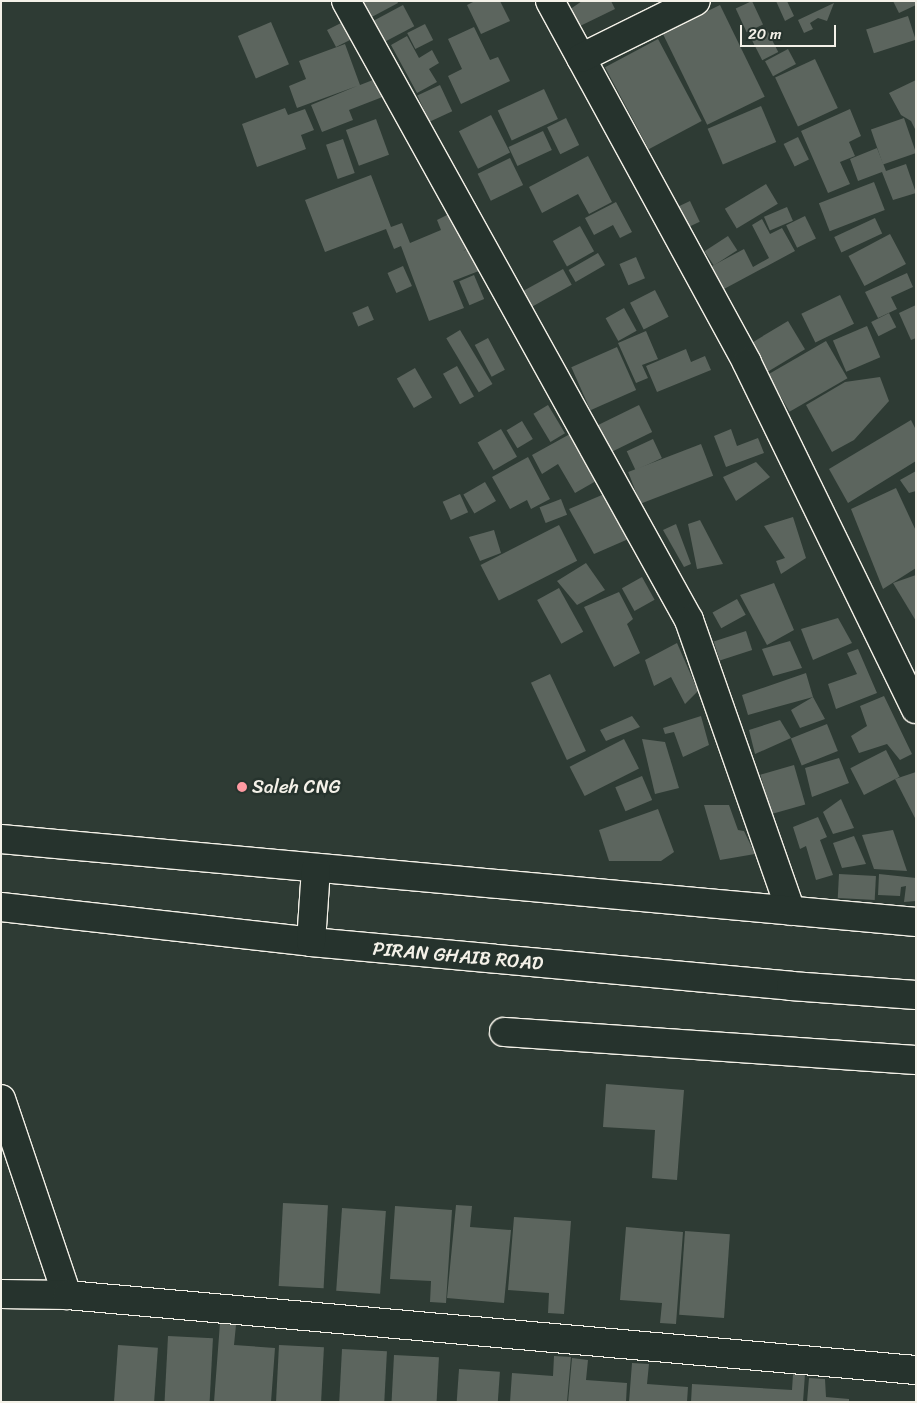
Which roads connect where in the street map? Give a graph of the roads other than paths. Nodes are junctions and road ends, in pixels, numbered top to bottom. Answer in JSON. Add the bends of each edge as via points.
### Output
{"nodes":[{"id":1,"x":346,"y":1,"type":"edge"},
{"id":2,"x":550,"y":1,"type":"edge"},
{"id":3,"x":696,"y":1,"type":"edge"},
{"id":4,"x":581,"y":58,"type":"junction"},
{"id":5,"x":916,"y":709,"type":"edge"},
{"id":6,"x":1,"y":839,"type":"edge"},
{"id":7,"x":316,"y":870,"type":"junction"},
{"id":8,"x":1,"y":907,"type":"edge"},
{"id":9,"x":792,"y":911,"type":"junction"},
{"id":10,"x":916,"y":922,"type":"edge"},
{"id":11,"x":311,"y":942,"type":"junction"},
{"id":12,"x":916,"y":994,"type":"edge"},
{"id":13,"x":504,"y":1032,"type":"dead end"},
{"id":14,"x":916,"y":1060,"type":"edge"},
{"id":15,"x":1,"y":1099,"type":"edge"},
{"id":16,"x":1,"y":1294,"type":"edge"},
{"id":17,"x":67,"y":1295,"type":"junction"},
{"id":18,"x":916,"y":1370,"type":"edge"}],
"edges":[{"from":1,"to":9,"type":"street","via":[[689,620]]},
{"from":2,"to":4,"type":"street"},
{"from":3,"to":4,"type":"street"},
{"from":4,"to":5,"type":"street","via":[[746,363]]},
{"from":6,"to":7,"type":"street"},
{"from":7,"to":9,"type":"street"},
{"from":7,"to":11,"type":"street"},
{"from":8,"to":11,"type":"street","name":"PIRAN GHAIB ROAD"},
{"from":9,"to":10,"type":"street"},
{"from":11,"to":12,"type":"street","name":"PIRAN GHAIB ROAD","via":[[791,986]]},
{"from":13,"to":14,"type":"street"},
{"from":15,"to":17,"type":"street"},
{"from":16,"to":17,"type":"street"},
{"from":17,"to":18,"type":"street"}]}
